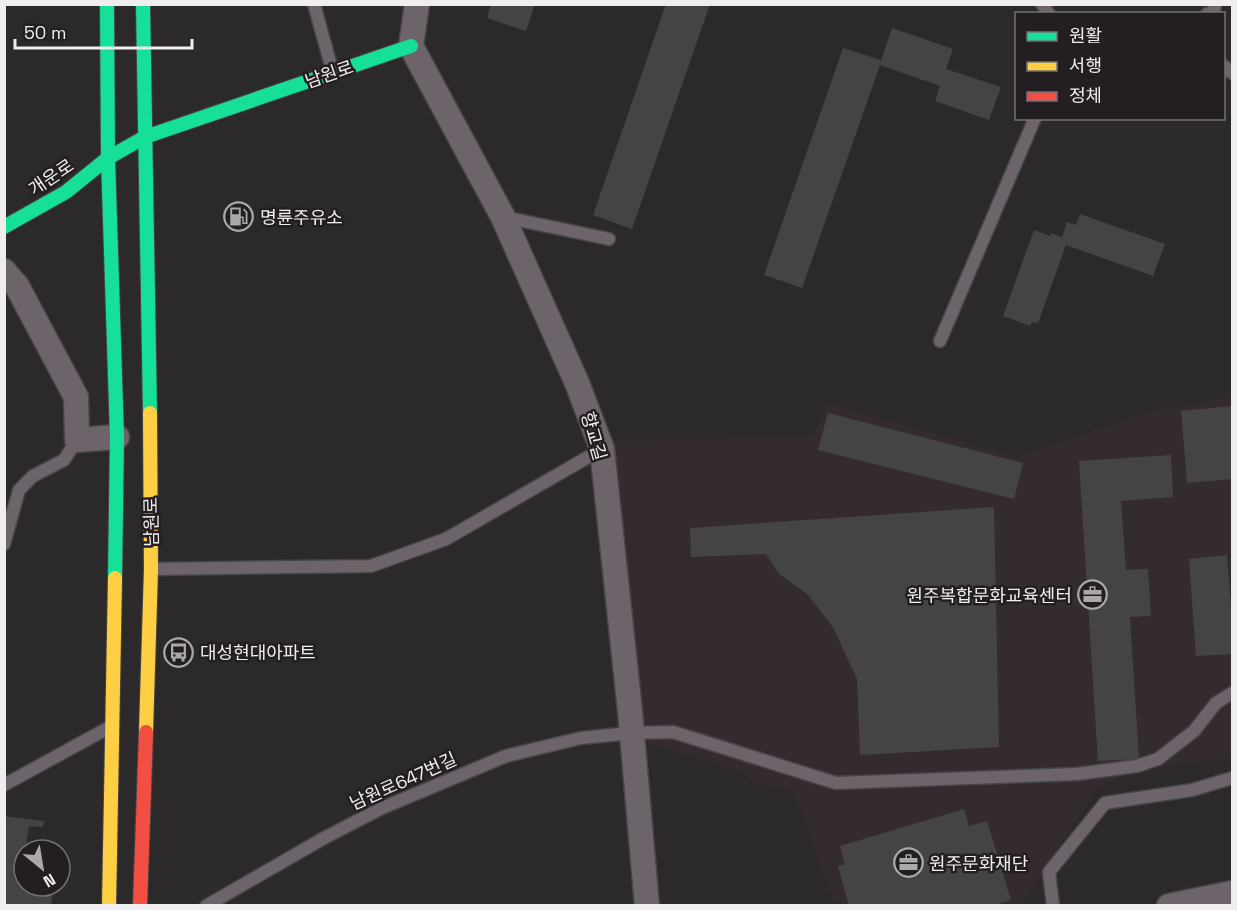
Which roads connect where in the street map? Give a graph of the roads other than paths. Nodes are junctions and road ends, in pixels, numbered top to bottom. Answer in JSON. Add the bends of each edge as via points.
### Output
{"nodes":[{"id":1,"x":107,"y":4,"type":"edge"},
{"id":2,"x":143,"y":4,"type":"edge"},
{"id":3,"x":314,"y":4,"type":"edge"},
{"id":4,"x":417,"y":4,"type":"edge"},
{"id":5,"x":411,"y":46,"type":"junction"},
{"id":6,"x":333,"y":73,"type":"junction"},
{"id":7,"x":1034,"y":120,"type":"edge"},
{"id":8,"x":145,"y":138,"type":"junction"},
{"id":9,"x":108,"y":158,"type":"junction"},
{"id":10,"x":503,"y":217,"type":"junction"},
{"id":11,"x":8,"y":225,"type":"edge"},
{"id":12,"x":609,"y":239,"type":"dead end"},
{"id":13,"x":4,"y":271,"type":"edge"},
{"id":14,"x":940,"y":341,"type":"dead end"},
{"id":15,"x":117,"y":437,"type":"junction"},
{"id":16,"x":77,"y":441,"type":"junction"},
{"id":17,"x":602,"y":449,"type":"junction"},
{"id":18,"x":4,"y":544,"type":"edge"},
{"id":19,"x":152,"y":569,"type":"junction"},
{"id":20,"x":1233,"y":693,"type":"edge"},
{"id":21,"x":112,"y":726,"type":"junction"},
{"id":22,"x":632,"y":733,"type":"junction"},
{"id":23,"x":1233,"y":778,"type":"edge"},
{"id":24,"x":4,"y":785,"type":"edge"},
{"id":25,"x":1233,"y":893,"type":"edge"},
{"id":26,"x":109,"y":906,"type":"edge"},
{"id":27,"x":140,"y":906,"type":"edge"},
{"id":28,"x":206,"y":906,"type":"edge"},
{"id":29,"x":647,"y":906,"type":"edge"},
{"id":30,"x":1053,"y":906,"type":"edge"},
{"id":31,"x":1169,"y":906,"type":"edge"}],
"edges":[{"from":1,"to":9,"type":"street","name":"남원로"},
{"from":2,"to":8,"type":"street","name":"남원로"},
{"from":3,"to":6,"type":"lane"},
{"from":4,"to":5,"type":"street"},
{"from":5,"to":6,"type":"street","name":"남원로"},
{"from":5,"to":10,"type":"street","name":"향교길"},
{"from":6,"to":8,"type":"street","name":"남원로"},
{"from":7,"to":14,"type":"lane"},
{"from":8,"to":9,"type":"street","name":"남원로"},
{"from":8,"to":19,"type":"street","name":"남원로"},
{"from":9,"to":11,"type":"street","name":"개운로","via":[[66,192]]},
{"from":9,"to":15,"type":"street","name":"남원로"},
{"from":10,"to":12,"type":"lane"},
{"from":10,"to":17,"type":"street","name":"향교길"},
{"from":13,"to":16,"type":"street","via":[[76,397]]},
{"from":15,"to":16,"type":"street"},
{"from":15,"to":21,"type":"street","name":"남원로"},
{"from":16,"to":18,"type":"lane","via":[[64,460],[33,476],[19,490]]},
{"from":17,"to":19,"type":"lane","via":[[446,539],[371,566]]},
{"from":17,"to":22,"type":"street","name":"향교길"},
{"from":19,"to":27,"type":"street","name":"남원로"},
{"from":20,"to":22,"type":"lane","name":"남원로647번길","via":[[1216,703],[1194,731],[1158,759],[1137,766],[1077,774],[836,783],[673,732]]},
{"from":21,"to":24,"type":"lane"},
{"from":21,"to":26,"type":"street","name":"남원로"},
{"from":22,"to":28,"type":"lane","name":"남원로647번길","via":[[581,738],[506,756],[382,808]]},
{"from":22,"to":29,"type":"street","name":"향교길"},
{"from":23,"to":30,"type":"lane","via":[[1192,790],[1105,803],[1049,872]]},
{"from":25,"to":31,"type":"street"}]}
